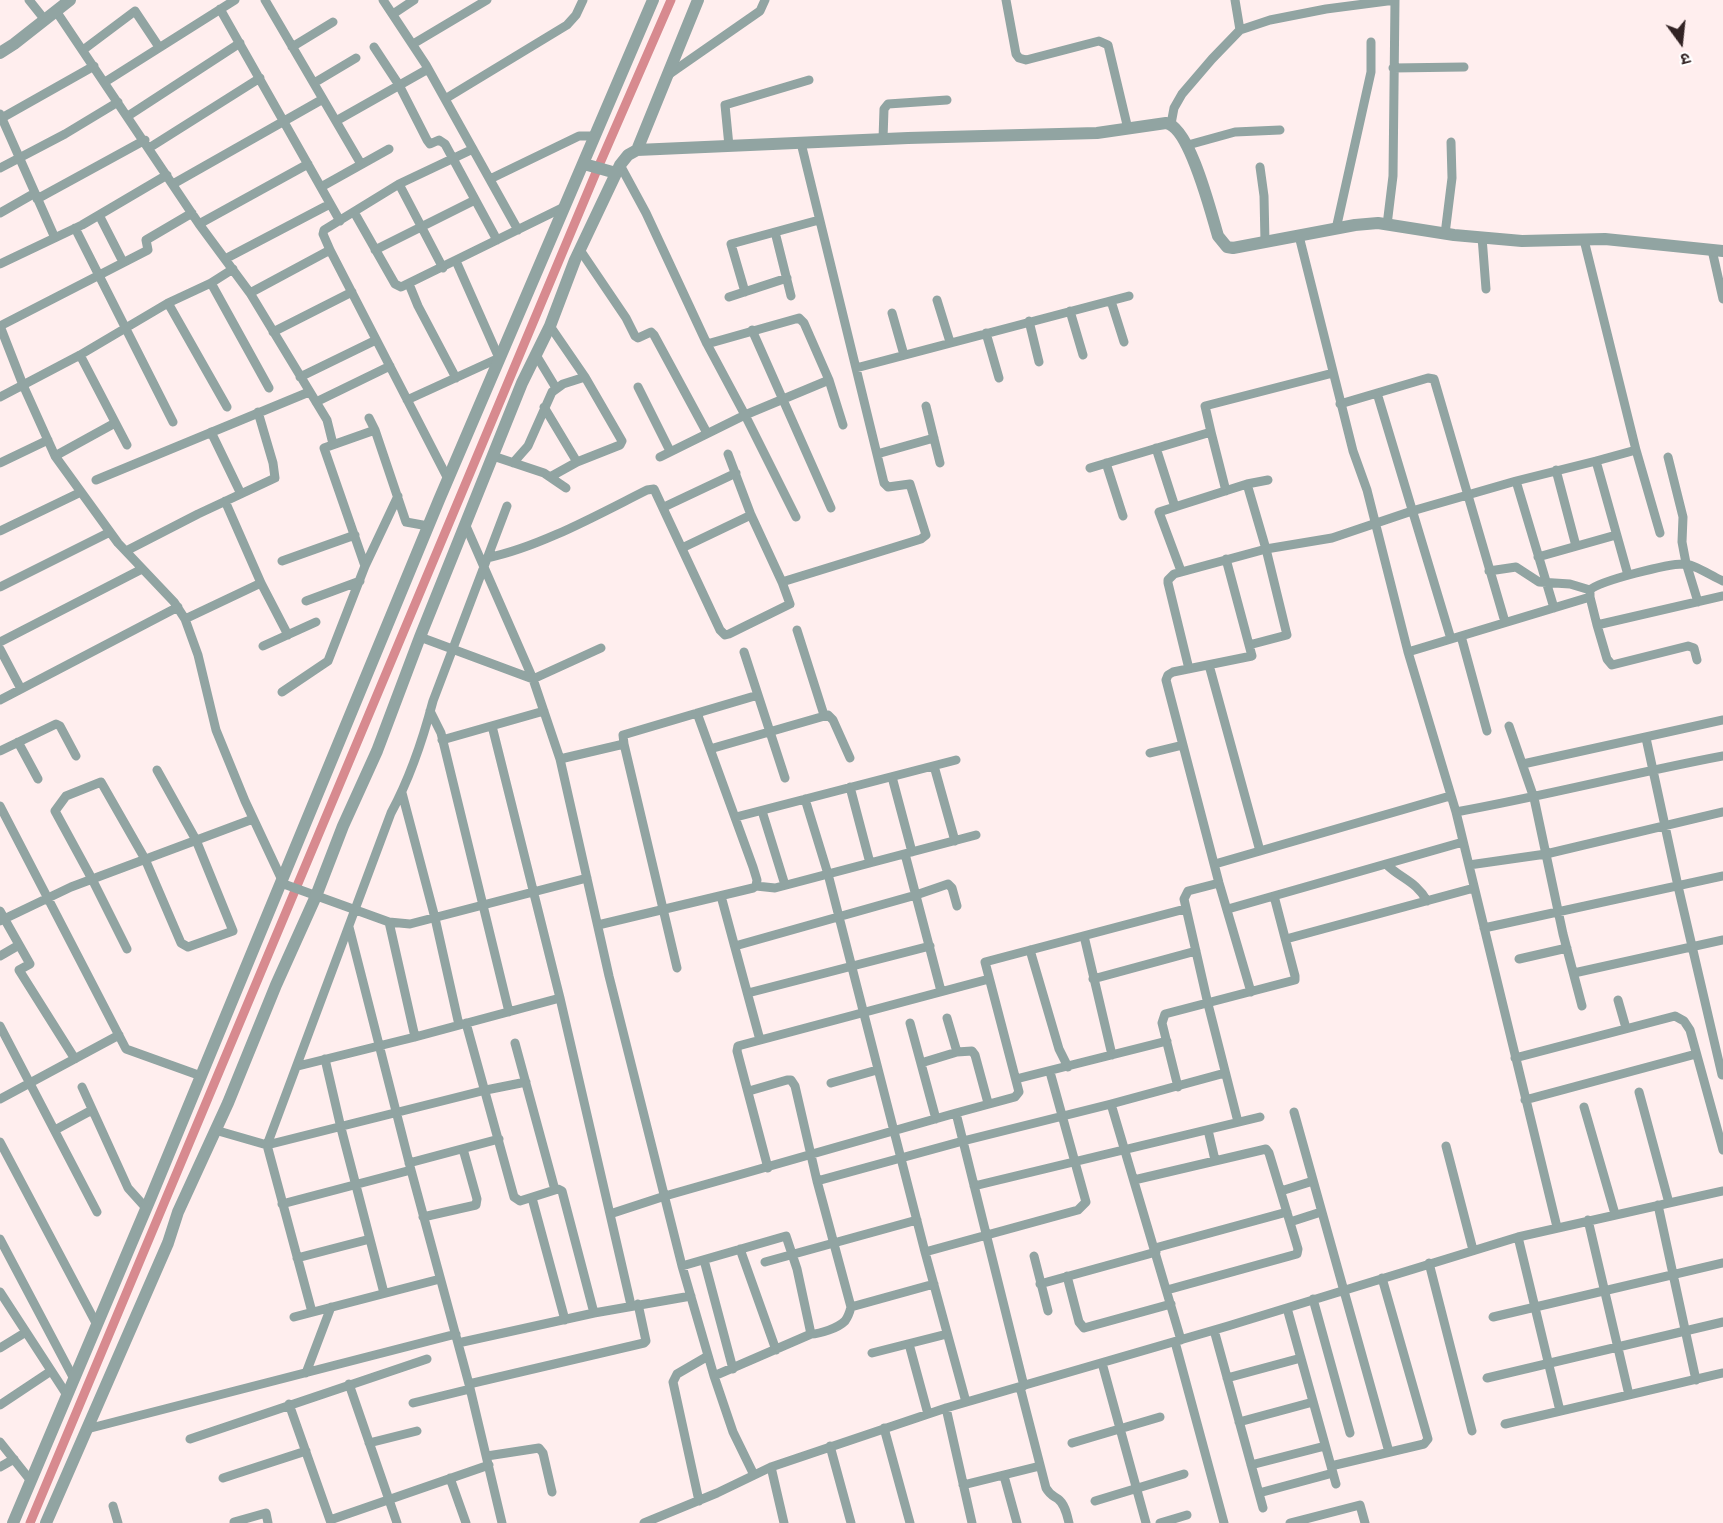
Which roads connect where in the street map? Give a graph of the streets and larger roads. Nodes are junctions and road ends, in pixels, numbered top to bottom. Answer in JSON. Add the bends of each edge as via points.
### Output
{"nodes":[{"id":1,"x":29,"y":0,"type":"edge"},
{"id":2,"x":70,"y":0,"type":"edge"},
{"id":3,"x":235,"y":0,"type":"edge"},
{"id":4,"x":265,"y":0,"type":"edge"},
{"id":5,"x":383,"y":0,"type":"edge"},
{"id":6,"x":414,"y":0,"type":"edge"},
{"id":7,"x":487,"y":0,"type":"edge"},
{"id":8,"x":583,"y":0,"type":"edge"},
{"id":9,"x":653,"y":0,"type":"edge"},
{"id":10,"x":698,"y":0,"type":"edge"},
{"id":11,"x":765,"y":0,"type":"edge"},
{"id":12,"x":1006,"y":0,"type":"edge"},
{"id":13,"x":1235,"y":0,"type":"edge"},
{"id":14,"x":1395,"y":0,"type":"edge"},
{"id":15,"x":220,"y":9,"type":"junction"},
{"id":16,"x":56,"y":11,"type":"junction"},
{"id":17,"x":393,"y":14,"type":"junction"},
{"id":18,"x":45,"y":20,"type":"junction"},
{"id":19,"x":333,"y":22,"type":"dead end"},
{"id":20,"x":1240,"y":30,"type":"junction"},
{"id":21,"x":1371,"y":42,"type":"dead end"},
{"id":22,"x":240,"y":43,"type":"junction"},
{"id":23,"x":413,"y":44,"type":"junction"},
{"id":24,"x":159,"y":47,"type":"junction"},
{"id":25,"x":292,"y":47,"type":"junction"},
{"id":26,"x":374,"y":47,"type":"dead end"},
{"id":27,"x":83,"y":50,"type":"junction"},
{"id":28,"x":0,"y":53,"type":"edge"},
{"id":29,"x":356,"y":58,"type":"dead end"},
{"id":30,"x":94,"y":66,"type":"junction"},
{"id":31,"x":1464,"y":67,"type":"dead end"},
{"id":32,"x":1393,"y":68,"type":"junction"},
{"id":33,"x":428,"y":69,"type":"junction"},
{"id":34,"x":666,"y":76,"type":"junction"},
{"id":35,"x":260,"y":78,"type":"junction"},
{"id":36,"x":809,"y":81,"type":"dead end"},
{"id":37,"x":105,"y":82,"type":"junction"},
{"id":38,"x":314,"y":83,"type":"junction"},
{"id":39,"x":399,"y":85,"type":"junction"},
{"id":40,"x":323,"y":99,"type":"junction"},
{"id":41,"x":445,"y":99,"type":"junction"},
{"id":42,"x":947,"y":100,"type":"dead end"},
{"id":43,"x":118,"y":102,"type":"junction"},
{"id":44,"x":128,"y":116,"type":"junction"},
{"id":45,"x":1,"y":117,"type":"edge"},
{"id":46,"x":336,"y":121,"type":"junction"},
{"id":47,"x":285,"y":123,"type":"junction"},
{"id":48,"x":1171,"y":124,"type":"junction"},
{"id":49,"x":1128,"y":129,"type":"junction"},
{"id":50,"x":1280,"y":130,"type":"dead end"},
{"id":51,"x":594,"y":136,"type":"junction"},
{"id":52,"x":884,"y":139,"type":"junction"},
{"id":53,"x":1451,"y":142,"type":"dead end"},
{"id":54,"x":801,"y":143,"type":"junction"},
{"id":55,"x":147,"y":144,"type":"junction"},
{"id":56,"x":1188,"y":145,"type":"junction"},
{"id":57,"x":729,"y":146,"type":"junction"},
{"id":58,"x":389,"y":149,"type":"dead end"},
{"id":59,"x":473,"y":149,"type":"junction"},
{"id":60,"x":637,"y":150,"type":"junction"},
{"id":61,"x":20,"y":157,"type":"junction"},
{"id":62,"x":453,"y":159,"type":"junction"},
{"id":63,"x":308,"y":164,"type":"junction"},
{"id":64,"x":361,"y":164,"type":"junction"},
{"id":65,"x":587,"y":165,"type":"junction"},
{"id":66,"x":1260,"y":167,"type":"dead end"},
{"id":67,"x":0,"y":168,"type":"edge"},
{"id":68,"x":615,"y":169,"type":"junction"},
{"id":69,"x":167,"y":176,"type":"junction"},
{"id":70,"x":490,"y":180,"type":"junction"},
{"id":71,"x":173,"y":184,"type":"junction"},
{"id":72,"x":399,"y":184,"type":"junction"},
{"id":73,"x":321,"y":187,"type":"junction"},
{"id":74,"x":36,"y":196,"type":"junction"},
{"id":75,"x":475,"y":200,"type":"junction"},
{"id":76,"x":330,"y":204,"type":"junction"},
{"id":77,"x":564,"y":207,"type":"junction"},
{"id":78,"x":354,"y":212,"type":"junction"},
{"id":79,"x":0,"y":213,"type":"edge"},
{"id":80,"x":192,"y":213,"type":"junction"},
{"id":81,"x":99,"y":215,"type":"junction"},
{"id":82,"x":819,"y":220,"type":"junction"},
{"id":83,"x":340,"y":221,"type":"junction"},
{"id":84,"x":200,"y":225,"type":"junction"},
{"id":85,"x":1387,"y":225,"type":"junction"},
{"id":86,"x":422,"y":227,"type":"junction"},
{"id":87,"x":75,"y":228,"type":"junction"},
{"id":88,"x":1336,"y":229,"type":"junction"},
{"id":89,"x":518,"y":230,"type":"junction"},
{"id":90,"x":775,"y":232,"type":"junction"},
{"id":91,"x":1445,"y":234,"type":"junction"},
{"id":92,"x":1299,"y":236,"type":"junction"},
{"id":93,"x":1482,"y":237,"type":"junction"},
{"id":94,"x":55,"y":238,"type":"junction"},
{"id":95,"x":497,"y":240,"type":"junction"},
{"id":96,"x":1584,"y":240,"type":"junction"},
{"id":97,"x":1265,"y":242,"type":"junction"},
{"id":98,"x":330,"y":250,"type":"junction"},
{"id":99,"x":375,"y":250,"type":"junction"},
{"id":100,"x":580,"y":250,"type":"junction"},
{"id":101,"x":1718,"y":250,"type":"edge"},
{"id":102,"x":225,"y":259,"type":"junction"},
{"id":103,"x":456,"y":261,"type":"junction"},
{"id":104,"x":123,"y":262,"type":"junction"},
{"id":105,"x":0,"y":264,"type":"edge"},
{"id":106,"x":443,"y":268,"type":"junction"},
{"id":107,"x":232,"y":269,"type":"junction"},
{"id":108,"x":99,"y":275,"type":"junction"},
{"id":109,"x":787,"y":278,"type":"junction"},
{"id":110,"x":212,"y":283,"type":"junction"},
{"id":111,"x":409,"y":284,"type":"junction"},
{"id":112,"x":1486,"y":289,"type":"dead end"},
{"id":113,"x":250,"y":292,"type":"junction"},
{"id":114,"x":352,"y":292,"type":"junction"},
{"id":115,"x":745,"y":292,"type":"junction"},
{"id":116,"x":791,"y":296,"type":"dead end"},
{"id":117,"x":1129,"y":296,"type":"dead end"},
{"id":118,"x":729,"y":297,"type":"dead end"},
{"id":119,"x":1723,"y":299,"type":"edge"},
{"id":120,"x":937,"y":300,"type":"dead end"},
{"id":121,"x":1112,"y":301,"type":"junction"},
{"id":122,"x":168,"y":303,"type":"junction"},
{"id":123,"x":1070,"y":311,"type":"junction"},
{"id":124,"x":892,"y":313,"type":"dead end"},
{"id":125,"x":1029,"y":321,"type":"junction"},
{"id":126,"x":0,"y":326,"type":"edge"},
{"id":127,"x":550,"y":326,"type":"junction"},
{"id":128,"x":125,"y":330,"type":"junction"},
{"id":129,"x":752,"y":330,"type":"junction"},
{"id":130,"x":273,"y":332,"type":"junction"},
{"id":131,"x":986,"y":333,"type":"junction"},
{"id":132,"x":376,"y":340,"type":"junction"},
{"id":133,"x":950,"y":342,"type":"junction"},
{"id":134,"x":1124,"y":342,"type":"dead end"},
{"id":135,"x":707,"y":344,"type":"junction"},
{"id":136,"x":536,"y":355,"type":"junction"},
{"id":137,"x":1083,"y":355,"type":"dead end"},
{"id":138,"x":80,"y":356,"type":"junction"},
{"id":139,"x":904,"y":356,"type":"junction"},
{"id":140,"x":499,"y":358,"type":"junction"},
{"id":141,"x":1039,"y":362,"type":"dead end"},
{"id":142,"x":390,"y":366,"type":"junction"},
{"id":143,"x":856,"y":368,"type":"junction"},
{"id":144,"x":1333,"y":373,"type":"junction"},
{"id":145,"x":300,"y":377,"type":"junction"},
{"id":146,"x":585,"y":377,"type":"junction"},
{"id":147,"x":456,"y":378,"type":"junction"},
{"id":148,"x":999,"y":378,"type":"dead end"},
{"id":149,"x":829,"y":380,"type":"junction"},
{"id":150,"x":23,"y":385,"type":"junction"},
{"id":151,"x":556,"y":387,"type":"junction"},
{"id":152,"x":638,"y":387,"type":"dead end"},
{"id":153,"x":269,"y":388,"type":"dead end"},
{"id":154,"x":309,"y":392,"type":"junction"},
{"id":155,"x":1377,"y":393,"type":"junction"},
{"id":156,"x":0,"y":397,"type":"edge"},
{"id":157,"x":783,"y":399,"type":"junction"},
{"id":158,"x":407,"y":400,"type":"junction"},
{"id":159,"x":316,"y":402,"type":"junction"},
{"id":160,"x":1340,"y":404,"type":"junction"},
{"id":161,"x":926,"y":406,"type":"dead end"},
{"id":162,"x":227,"y":407,"type":"dead end"},
{"id":163,"x":544,"y":407,"type":"junction"},
{"id":164,"x":258,"y":412,"type":"junction"},
{"id":165,"x":745,"y":415,"type":"junction"},
{"id":166,"x":369,"y":418,"type":"dead end"},
{"id":167,"x":173,"y":422,"type":"dead end"},
{"id":168,"x":115,"y":423,"type":"junction"},
{"id":169,"x":843,"y":426,"type":"dead end"},
{"id":170,"x":375,"y":430,"type":"junction"},
{"id":171,"x":211,"y":432,"type":"junction"},
{"id":172,"x":1211,"y":432,"type":"junction"},
{"id":173,"x":707,"y":433,"type":"junction"},
{"id":174,"x":934,"y":438,"type":"junction"},
{"id":175,"x":48,"y":440,"type":"junction"},
{"id":176,"x":333,"y":444,"type":"junction"},
{"id":177,"x":127,"y":446,"type":"dead end"},
{"id":178,"x":1156,"y":448,"type":"junction"},
{"id":179,"x":1636,"y":450,"type":"junction"},
{"id":180,"x":670,"y":451,"type":"junction"},
{"id":181,"x":728,"y":454,"type":"dead end"},
{"id":182,"x":877,"y":454,"type":"junction"},
{"id":183,"x":55,"y":456,"type":"junction"},
{"id":184,"x":494,"y":456,"type":"junction"},
{"id":185,"x":660,"y":456,"type":"dead end"},
{"id":186,"x":1668,"y":457,"type":"dead end"},
{"id":187,"x":1596,"y":461,"type":"junction"},
{"id":188,"x":513,"y":462,"type":"junction"},
{"id":189,"x":577,"y":462,"type":"junction"},
{"id":190,"x":0,"y":463,"type":"edge"},
{"id":191,"x":940,"y":463,"type":"dead end"},
{"id":192,"x":1106,"y":463,"type":"junction"},
{"id":193,"x":1090,"y":468,"type":"dead end"},
{"id":194,"x":1556,"y":470,"type":"junction"},
{"id":195,"x":736,"y":473,"type":"junction"},
{"id":196,"x":550,"y":477,"type":"junction"},
{"id":197,"x":448,"y":479,"type":"junction"},
{"id":198,"x":96,"y":480,"type":"dead end"},
{"id":199,"x":1268,"y":480,"type":"dead end"},
{"id":200,"x":1516,"y":481,"type":"junction"},
{"id":201,"x":1247,"y":484,"type":"junction"},
{"id":202,"x":566,"y":488,"type":"dead end"},
{"id":203,"x":1226,"y":491,"type":"junction"},
{"id":204,"x":81,"y":492,"type":"junction"},
{"id":205,"x":241,"y":494,"type":"junction"},
{"id":206,"x":398,"y":496,"type":"junction"},
{"id":207,"x":1467,"y":496,"type":"junction"},
{"id":208,"x":225,"y":501,"type":"junction"},
{"id":209,"x":507,"y":506,"type":"dead end"},
{"id":210,"x":664,"y":507,"type":"junction"},
{"id":211,"x":1176,"y":507,"type":"junction"},
{"id":212,"x":831,"y":508,"type":"dead end"},
{"id":213,"x":1413,"y":511,"type":"junction"},
{"id":214,"x":751,"y":515,"type":"junction"},
{"id":215,"x":1123,"y":516,"type":"dead end"},
{"id":216,"x":796,"y":518,"type":"dead end"},
{"id":217,"x":1374,"y":523,"type":"junction"},
{"id":218,"x":428,"y":526,"type":"junction"},
{"id":219,"x":466,"y":526,"type":"junction"},
{"id":220,"x":0,"y":531,"type":"edge"},
{"id":221,"x":110,"y":532,"type":"junction"},
{"id":222,"x":1660,"y":533,"type":"dead end"},
{"id":223,"x":355,"y":535,"type":"junction"},
{"id":224,"x":1616,"y":535,"type":"junction"},
{"id":225,"x":1576,"y":546,"type":"junction"},
{"id":226,"x":682,"y":548,"type":"junction"},
{"id":227,"x":1266,"y":549,"type":"junction"},
{"id":228,"x":126,"y":551,"type":"junction"},
{"id":229,"x":1538,"y":557,"type":"junction"},
{"id":230,"x":1226,"y":559,"type":"junction"},
{"id":231,"x":282,"y":561,"type":"dead end"},
{"id":232,"x":486,"y":562,"type":"junction"},
{"id":233,"x":1686,"y":563,"type":"junction"},
{"id":234,"x":365,"y":566,"type":"junction"},
{"id":235,"x":142,"y":569,"type":"junction"},
{"id":236,"x":1181,"y":571,"type":"junction"},
{"id":237,"x":1489,"y":571,"type":"junction"},
{"id":238,"x":1628,"y":575,"type":"junction"},
{"id":239,"x":360,"y":581,"type":"junction"},
{"id":240,"x":1723,"y":581,"type":"edge"},
{"id":241,"x":782,"y":582,"type":"junction"},
{"id":242,"x":261,"y":583,"type":"junction"},
{"id":243,"x":1546,"y":583,"type":"junction"},
{"id":244,"x":0,"y":587,"type":"edge"},
{"id":245,"x":1590,"y":594,"type":"junction"},
{"id":246,"x":1721,"y":596,"type":"edge"},
{"id":247,"x":306,"y":601,"type":"dead end"},
{"id":248,"x":1698,"y":602,"type":"junction"},
{"id":249,"x":178,"y":607,"type":"junction"},
{"id":250,"x":1723,"y":608,"type":"edge"},
{"id":251,"x":1554,"y":609,"type":"junction"},
{"id":252,"x":185,"y":619,"type":"junction"},
{"id":253,"x":316,"y":622,"type":"dead end"},
{"id":254,"x":1505,"y":622,"type":"junction"},
{"id":255,"x":1597,"y":625,"type":"junction"},
{"id":256,"x":797,"y":630,"type":"dead end"},
{"id":257,"x":288,"y":635,"type":"junction"},
{"id":258,"x":420,"y":637,"type":"junction"},
{"id":259,"x":1456,"y":637,"type":"junction"},
{"id":260,"x":0,"y":642,"type":"edge"},
{"id":261,"x":1249,"y":645,"type":"junction"},
{"id":262,"x":263,"y":646,"type":"dead end"},
{"id":263,"x":601,"y":648,"type":"dead end"},
{"id":264,"x":0,"y":649,"type":"edge"},
{"id":265,"x":453,"y":650,"type":"junction"},
{"id":266,"x":744,"y":652,"type":"dead end"},
{"id":267,"x":1408,"y":652,"type":"junction"},
{"id":268,"x":1697,"y":660,"type":"dead end"},
{"id":269,"x":1209,"y":665,"type":"junction"},
{"id":270,"x":1189,"y":669,"type":"junction"},
{"id":271,"x":533,"y":679,"type":"junction"},
{"id":272,"x":21,"y":688,"type":"junction"},
{"id":273,"x":282,"y":692,"type":"dead end"},
{"id":274,"x":758,"y":695,"type":"junction"},
{"id":275,"x":0,"y":700,"type":"edge"},
{"id":276,"x":430,"y":711,"type":"junction"},
{"id":277,"x":544,"y":711,"type":"junction"},
{"id":278,"x":697,"y":713,"type":"junction"},
{"id":279,"x":825,"y":715,"type":"junction"},
{"id":280,"x":1723,"y":720,"type":"edge"},
{"id":281,"x":492,"y":726,"type":"junction"},
{"id":282,"x":1509,"y":726,"type":"dead end"},
{"id":283,"x":769,"y":730,"type":"junction"},
{"id":284,"x":1487,"y":731,"type":"dead end"},
{"id":285,"x":1646,"y":738,"type":"junction"},
{"id":286,"x":442,"y":740,"type":"junction"},
{"id":287,"x":18,"y":742,"type":"junction"},
{"id":288,"x":624,"y":744,"type":"junction"},
{"id":289,"x":1183,"y":745,"type":"junction"},
{"id":290,"x":710,"y":748,"type":"junction"},
{"id":291,"x":0,"y":751,"type":"edge"},
{"id":292,"x":1150,"y":753,"type":"dead end"},
{"id":293,"x":76,"y":756,"type":"dead end"},
{"id":294,"x":1723,"y":756,"type":"edge"},
{"id":295,"x":850,"y":758,"type":"dead end"},
{"id":296,"x":560,"y":759,"type":"junction"},
{"id":297,"x":956,"y":760,"type":"dead end"},
{"id":298,"x":1523,"y":764,"type":"junction"},
{"id":299,"x":934,"y":766,"type":"junction"},
{"id":300,"x":1652,"y":769,"type":"junction"},
{"id":301,"x":157,"y":770,"type":"dead end"},
{"id":302,"x":892,"y":777,"type":"junction"},
{"id":303,"x":784,"y":778,"type":"dead end"},
{"id":304,"x":38,"y":779,"type":"dead end"},
{"id":305,"x":850,"y":787,"type":"junction"},
{"id":306,"x":402,"y":793,"type":"junction"},
{"id":307,"x":1450,"y":796,"type":"junction"},
{"id":308,"x":1534,"y":798,"type":"junction"},
{"id":309,"x":805,"y":799,"type":"junction"},
{"id":310,"x":0,"y":806,"type":"edge"},
{"id":311,"x":762,"y":811,"type":"junction"},
{"id":312,"x":1456,"y":812,"type":"junction"},
{"id":313,"x":1723,"y":812,"type":"edge"},
{"id":314,"x":736,"y":817,"type":"junction"},
{"id":315,"x":253,"y":819,"type":"junction"},
{"id":316,"x":1664,"y":825,"type":"junction"},
{"id":317,"x":976,"y":835,"type":"dead end"},
{"id":318,"x":196,"y":840,"type":"junction"},
{"id":319,"x":955,"y":841,"type":"junction"},
{"id":320,"x":1463,"y":842,"type":"junction"},
{"id":321,"x":1260,"y":851,"type":"junction"},
{"id":322,"x":908,"y":853,"type":"junction"},
{"id":323,"x":1546,"y":854,"type":"junction"},
{"id":324,"x":145,"y":859,"type":"junction"},
{"id":325,"x":870,"y":863,"type":"junction"},
{"id":326,"x":1215,"y":864,"type":"junction"},
{"id":327,"x":1386,"y":864,"type":"junction"},
{"id":328,"x":1469,"y":866,"type":"junction"},
{"id":329,"x":828,"y":874,"type":"junction"},
{"id":330,"x":1723,"y":876,"type":"edge"},
{"id":331,"x":92,"y":879,"type":"junction"},
{"id":332,"x":586,"y":879,"type":"junction"},
{"id":333,"x":285,"y":883,"type":"junction"},
{"id":334,"x":1219,"y":883,"type":"junction"},
{"id":335,"x":785,"y":885,"type":"junction"},
{"id":336,"x":756,"y":886,"type":"junction"},
{"id":337,"x":1678,"y":886,"type":"junction"},
{"id":338,"x":1474,"y":888,"type":"junction"},
{"id":339,"x":534,"y":893,"type":"junction"},
{"id":340,"x":310,"y":894,"type":"junction"},
{"id":341,"x":915,"y":895,"type":"junction"},
{"id":342,"x":721,"y":896,"type":"junction"},
{"id":343,"x":1274,"y":896,"type":"junction"},
{"id":344,"x":46,"y":897,"type":"junction"},
{"id":345,"x":1427,"y":901,"type":"junction"},
{"id":346,"x":483,"y":906,"type":"junction"},
{"id":347,"x":957,"y":906,"type":"dead end"},
{"id":348,"x":1185,"y":909,"type":"junction"},
{"id":349,"x":1228,"y":909,"type":"junction"},
{"id":350,"x":663,"y":910,"type":"junction"},
{"id":351,"x":355,"y":911,"type":"junction"},
{"id":352,"x":1559,"y":911,"type":"junction"},
{"id":353,"x":2,"y":917,"type":"edge"},
{"id":354,"x":838,"y":917,"type":"junction"},
{"id":355,"x":435,"y":918,"type":"junction"},
{"id":356,"x":389,"y":922,"type":"junction"},
{"id":357,"x":598,"y":925,"type":"junction"},
{"id":358,"x":349,"y":927,"type":"junction"},
{"id":359,"x":1484,"y":928,"type":"junction"},
{"id":360,"x":1084,"y":936,"type":"junction"},
{"id":361,"x":1286,"y":939,"type":"junction"},
{"id":362,"x":1723,"y":940,"type":"edge"},
{"id":363,"x":19,"y":945,"type":"junction"},
{"id":364,"x":735,"y":946,"type":"junction"},
{"id":365,"x":930,"y":946,"type":"junction"},
{"id":366,"x":1693,"y":946,"type":"junction"},
{"id":367,"x":127,"y":948,"type":"dead end"},
{"id":368,"x":1567,"y":948,"type":"junction"},
{"id":369,"x":1030,"y":950,"type":"junction"},
{"id":370,"x":1196,"y":951,"type":"junction"},
{"id":371,"x":0,"y":956,"type":"edge"},
{"id":372,"x":1519,"y":959,"type":"dead end"},
{"id":373,"x":850,"y":967,"type":"junction"},
{"id":374,"x":677,"y":968,"type":"dead end"},
{"id":375,"x":1574,"y":973,"type":"junction"},
{"id":376,"x":989,"y":979,"type":"junction"},
{"id":377,"x":1093,"y":979,"type":"junction"},
{"id":378,"x":941,"y":991,"type":"junction"},
{"id":379,"x":1251,"y":992,"type":"junction"},
{"id":380,"x":748,"y":993,"type":"junction"},
{"id":381,"x":560,"y":998,"type":"junction"},
{"id":382,"x":1618,"y":1000,"type":"dead end"},
{"id":383,"x":1208,"y":1004,"type":"junction"},
{"id":384,"x":1582,"y":1006,"type":"dead end"},
{"id":385,"x":508,"y":1012,"type":"junction"},
{"id":386,"x":863,"y":1014,"type":"junction"},
{"id":387,"x":947,"y":1018,"type":"dead end"},
{"id":388,"x":910,"y":1023,"type":"dead end"},
{"id":389,"x":463,"y":1024,"type":"junction"},
{"id":390,"x":0,"y":1026,"type":"edge"},
{"id":391,"x":1626,"y":1028,"type":"junction"},
{"id":392,"x":119,"y":1035,"type":"junction"},
{"id":393,"x":415,"y":1037,"type":"junction"},
{"id":394,"x":760,"y":1040,"type":"junction"},
{"id":395,"x":1167,"y":1041,"type":"junction"},
{"id":396,"x":515,"y":1043,"type":"dead end"},
{"id":397,"x":379,"y":1046,"type":"junction"},
{"id":398,"x":957,"y":1052,"type":"junction"},
{"id":399,"x":1696,"y":1054,"type":"junction"},
{"id":400,"x":1112,"y":1055,"type":"junction"},
{"id":401,"x":1515,"y":1058,"type":"junction"},
{"id":402,"x":75,"y":1059,"type":"junction"},
{"id":403,"x":325,"y":1059,"type":"junction"},
{"id":404,"x":921,"y":1063,"type":"junction"},
{"id":405,"x":298,"y":1066,"type":"junction"},
{"id":406,"x":1068,"y":1067,"type":"junction"},
{"id":407,"x":877,"y":1070,"type":"junction"},
{"id":408,"x":1050,"y":1072,"type":"junction"},
{"id":409,"x":1225,"y":1073,"type":"junction"},
{"id":410,"x":1722,"y":1075,"type":"edge"},
{"id":411,"x":201,"y":1076,"type":"junction"},
{"id":412,"x":1016,"y":1079,"type":"junction"},
{"id":413,"x":1703,"y":1080,"type":"junction"},
{"id":414,"x":31,"y":1082,"type":"junction"},
{"id":415,"x":526,"y":1082,"type":"junction"},
{"id":416,"x":831,"y":1083,"type":"dead end"},
{"id":417,"x":82,"y":1087,"type":"dead end"},
{"id":418,"x":1178,"y":1087,"type":"junction"},
{"id":419,"x":486,"y":1090,"type":"junction"},
{"id":420,"x":749,"y":1091,"type":"junction"},
{"id":421,"x":1639,"y":1092,"type":"dead end"},
{"id":422,"x":0,"y":1099,"type":"edge"},
{"id":423,"x":1525,"y":1100,"type":"junction"},
{"id":424,"x":988,"y":1103,"type":"junction"},
{"id":425,"x":1111,"y":1104,"type":"junction"},
{"id":426,"x":1584,"y":1107,"type":"dead end"},
{"id":427,"x":92,"y":1110,"type":"junction"},
{"id":428,"x":1294,"y":1112,"type":"dead end"},
{"id":429,"x":956,"y":1113,"type":"junction"},
{"id":430,"x":397,"y":1114,"type":"junction"},
{"id":431,"x":1062,"y":1116,"type":"junction"},
{"id":432,"x":1260,"y":1117,"type":"dead end"},
{"id":433,"x":936,"y":1119,"type":"junction"},
{"id":434,"x":1238,"y":1122,"type":"junction"},
{"id":435,"x":341,"y":1128,"type":"junction"},
{"id":436,"x":55,"y":1130,"type":"junction"},
{"id":437,"x":215,"y":1130,"type":"junction"},
{"id":438,"x":1208,"y":1130,"type":"junction"},
{"id":439,"x":894,"y":1132,"type":"junction"},
{"id":440,"x":499,"y":1139,"type":"junction"},
{"id":441,"x":963,"y":1140,"type":"junction"},
{"id":442,"x":0,"y":1142,"type":"edge"},
{"id":443,"x":267,"y":1145,"type":"junction"},
{"id":444,"x":1446,"y":1146,"type":"dead end"},
{"id":445,"x":464,"y":1149,"type":"junction"},
{"id":446,"x":1124,"y":1150,"type":"junction"},
{"id":447,"x":1723,"y":1150,"type":"edge"},
{"id":448,"x":812,"y":1155,"type":"junction"},
{"id":449,"x":900,"y":1158,"type":"junction"},
{"id":450,"x":1215,"y":1160,"type":"junction"},
{"id":451,"x":1074,"y":1162,"type":"junction"},
{"id":452,"x":410,"y":1167,"type":"junction"},
{"id":453,"x":768,"y":1168,"type":"junction"},
{"id":454,"x":1134,"y":1180,"type":"junction"},
{"id":455,"x":817,"y":1181,"type":"junction"},
{"id":456,"x":1313,"y":1181,"type":"junction"},
{"id":457,"x":356,"y":1185,"type":"junction"},
{"id":458,"x":974,"y":1186,"type":"junction"},
{"id":459,"x":555,"y":1190,"type":"junction"},
{"id":460,"x":1281,"y":1191,"type":"junction"},
{"id":461,"x":1723,"y":1191,"type":"edge"},
{"id":462,"x":665,"y":1196,"type":"junction"},
{"id":463,"x":532,"y":1198,"type":"junction"},
{"id":464,"x":1669,"y":1203,"type":"junction"},
{"id":465,"x":282,"y":1204,"type":"junction"},
{"id":466,"x":1658,"y":1205,"type":"junction"},
{"id":467,"x":146,"y":1208,"type":"junction"},
{"id":468,"x":97,"y":1212,"type":"dead end"},
{"id":469,"x":1321,"y":1212,"type":"junction"},
{"id":470,"x":610,"y":1214,"type":"junction"},
{"id":471,"x":1615,"y":1214,"type":"junction"},
{"id":472,"x":423,"y":1217,"type":"junction"},
{"id":473,"x":1288,"y":1217,"type":"junction"},
{"id":474,"x":916,"y":1220,"type":"junction"},
{"id":475,"x":1588,"y":1220,"type":"junction"},
{"id":476,"x":1557,"y":1227,"type":"junction"},
{"id":477,"x":986,"y":1235,"type":"junction"},
{"id":478,"x":1518,"y":1237,"type":"junction"},
{"id":479,"x":0,"y":1239,"type":"edge"},
{"id":480,"x":370,"y":1239,"type":"junction"},
{"id":481,"x":833,"y":1242,"type":"junction"},
{"id":482,"x":740,"y":1249,"type":"junction"},
{"id":483,"x":1155,"y":1250,"type":"junction"},
{"id":484,"x":1473,"y":1250,"type":"junction"},
{"id":485,"x":925,"y":1252,"type":"junction"},
{"id":486,"x":792,"y":1253,"type":"junction"},
{"id":487,"x":1034,"y":1256,"type":"dead end"},
{"id":488,"x":297,"y":1258,"type":"junction"},
{"id":489,"x":704,"y":1260,"type":"junction"},
{"id":490,"x":765,"y":1262,"type":"dead end"},
{"id":491,"x":1429,"y":1263,"type":"junction"},
{"id":492,"x":1723,"y":1263,"type":"edge"},
{"id":493,"x":682,"y":1266,"type":"junction"},
{"id":494,"x":1674,"y":1274,"type":"junction"},
{"id":495,"x":1067,"y":1276,"type":"junction"},
{"id":496,"x":1382,"y":1278,"type":"junction"},
{"id":497,"x":440,"y":1279,"type":"junction"},
{"id":498,"x":934,"y":1284,"type":"junction"},
{"id":499,"x":1040,"y":1284,"type":"junction"},
{"id":500,"x":1167,"y":1290,"type":"junction"},
{"id":501,"x":1343,"y":1290,"type":"junction"},
{"id":502,"x":1603,"y":1291,"type":"junction"},
{"id":503,"x":0,"y":1293,"type":"edge"},
{"id":504,"x":384,"y":1293,"type":"junction"},
{"id":505,"x":692,"y":1296,"type":"junction"},
{"id":506,"x":1313,"y":1299,"type":"junction"},
{"id":507,"x":1171,"y":1304,"type":"junction"},
{"id":508,"x":634,"y":1305,"type":"junction"},
{"id":509,"x":331,"y":1306,"type":"junction"},
{"id":510,"x":851,"y":1307,"type":"junction"},
{"id":511,"x":1535,"y":1307,"type":"junction"},
{"id":512,"x":1287,"y":1308,"type":"junction"},
{"id":513,"x":1048,"y":1311,"type":"dead end"},
{"id":514,"x":312,"y":1312,"type":"junction"},
{"id":515,"x":594,"y":1313,"type":"junction"},
{"id":516,"x":294,"y":1317,"type":"dead end"},
{"id":517,"x":1493,"y":1317,"type":"dead end"},
{"id":518,"x":565,"y":1320,"type":"junction"},
{"id":519,"x":1723,"y":1322,"type":"edge"},
{"id":520,"x":97,"y":1324,"type":"junction"},
{"id":521,"x":1214,"y":1330,"type":"junction"},
{"id":522,"x":1686,"y":1331,"type":"junction"},
{"id":523,"x":26,"y":1332,"type":"junction"},
{"id":524,"x":811,"y":1334,"type":"junction"},
{"id":525,"x":947,"y":1334,"type":"junction"},
{"id":526,"x":457,"y":1338,"type":"junction"},
{"id":527,"x":1178,"y":1341,"type":"junction"},
{"id":528,"x":909,"y":1344,"type":"junction"},
{"id":529,"x":1617,"y":1347,"type":"junction"},
{"id":530,"x":0,"y":1348,"type":"edge"},
{"id":531,"x":776,"y":1350,"type":"junction"},
{"id":532,"x":872,"y":1353,"type":"dead end"},
{"id":533,"x":708,"y":1356,"type":"junction"},
{"id":534,"x":1301,"y":1358,"type":"junction"},
{"id":535,"x":427,"y":1359,"type":"dead end"},
{"id":536,"x":1102,"y":1363,"type":"junction"},
{"id":537,"x":1548,"y":1363,"type":"junction"},
{"id":538,"x":733,"y":1369,"type":"junction"},
{"id":539,"x":51,"y":1371,"type":"junction"},
{"id":540,"x":306,"y":1373,"type":"junction"},
{"id":541,"x":1723,"y":1373,"type":"edge"},
{"id":542,"x":714,"y":1376,"type":"junction"},
{"id":543,"x":1227,"y":1378,"type":"junction"},
{"id":544,"x":1487,"y":1378,"type":"dead end"},
{"id":545,"x":74,"y":1379,"type":"junction"},
{"id":546,"x":1696,"y":1380,"type":"junction"},
{"id":547,"x":349,"y":1384,"type":"junction"},
{"id":548,"x":470,"y":1386,"type":"junction"},
{"id":549,"x":1022,"y":1387,"type":"junction"},
{"id":550,"x":67,"y":1395,"type":"junction"},
{"id":551,"x":1629,"y":1395,"type":"junction"},
{"id":552,"x":966,"y":1402,"type":"junction"},
{"id":553,"x":1313,"y":1402,"type":"junction"},
{"id":554,"x":413,"y":1403,"type":"dead end"},
{"id":555,"x":289,"y":1404,"type":"junction"},
{"id":556,"x":0,"y":1405,"type":"edge"},
{"id":557,"x":946,"y":1408,"type":"junction"},
{"id":558,"x":1560,"y":1411,"type":"junction"},
{"id":559,"x":928,"y":1414,"type":"junction"},
{"id":560,"x":1160,"y":1417,"type":"dead end"},
{"id":561,"x":1239,"y":1422,"type":"junction"},
{"id":562,"x":1505,"y":1424,"type":"dead end"},
{"id":563,"x":884,"y":1428,"type":"junction"},
{"id":564,"x":1120,"y":1428,"type":"junction"},
{"id":565,"x":87,"y":1430,"type":"junction"},
{"id":566,"x":417,"y":1431,"type":"dead end"},
{"id":567,"x":1472,"y":1431,"type":"dead end"},
{"id":568,"x":1350,"y":1433,"type":"dead end"},
{"id":569,"x":190,"y":1439,"type":"dead end"},
{"id":570,"x":0,"y":1442,"type":"edge"},
{"id":571,"x":369,"y":1443,"type":"junction"},
{"id":572,"x":1072,"y":1443,"type":"dead end"},
{"id":573,"x":830,"y":1446,"type":"junction"},
{"id":574,"x":1325,"y":1446,"type":"junction"},
{"id":575,"x":306,"y":1451,"type":"junction"},
{"id":576,"x":1389,"y":1452,"type":"junction"},
{"id":577,"x":14,"y":1459,"type":"junction"},
{"id":578,"x":488,"y":1461,"type":"junction"},
{"id":579,"x":1251,"y":1465,"type":"junction"},
{"id":580,"x":1040,"y":1466,"type":"junction"},
{"id":581,"x":0,"y":1467,"type":"edge"},
{"id":582,"x":771,"y":1467,"type":"junction"},
{"id":583,"x":1332,"y":1470,"type":"junction"},
{"id":584,"x":1184,"y":1474,"type":"dead end"},
{"id":585,"x":754,"y":1475,"type":"junction"},
{"id":586,"x":1004,"y":1476,"type":"junction"},
{"id":587,"x":224,"y":1478,"type":"dead end"},
{"id":588,"x":450,"y":1478,"type":"junction"},
{"id":589,"x":31,"y":1480,"type":"junction"},
{"id":590,"x":1336,"y":1484,"type":"dead end"},
{"id":591,"x":963,"y":1485,"type":"junction"},
{"id":592,"x":1137,"y":1488,"type":"junction"},
{"id":593,"x":552,"y":1492,"type":"dead end"},
{"id":594,"x":1259,"y":1493,"type":"junction"},
{"id":595,"x":389,"y":1500,"type":"junction"},
{"id":596,"x":699,"y":1501,"type":"junction"},
{"id":597,"x":1095,"y":1501,"type":"dead end"},
{"id":598,"x":113,"y":1506,"type":"dead end"},
{"id":599,"x":1263,"y":1508,"type":"dead end"},
{"id":600,"x":1187,"y":1515,"type":"dead end"},
{"id":601,"x":330,"y":1521,"type":"edge"},
{"id":602,"x":234,"y":1522,"type":"edge"},
{"id":603,"x":13,"y":1523,"type":"edge"},
{"id":604,"x":46,"y":1523,"type":"edge"},
{"id":605,"x":117,"y":1523,"type":"edge"},
{"id":606,"x":268,"y":1523,"type":"edge"},
{"id":607,"x":397,"y":1523,"type":"edge"},
{"id":608,"x":466,"y":1523,"type":"edge"},
{"id":609,"x":502,"y":1523,"type":"edge"},
{"id":610,"x":644,"y":1523,"type":"edge"},
{"id":611,"x":784,"y":1523,"type":"edge"},
{"id":612,"x":851,"y":1523,"type":"edge"},
{"id":613,"x":910,"y":1523,"type":"edge"},
{"id":614,"x":972,"y":1523,"type":"edge"},
{"id":615,"x":1017,"y":1523,"type":"edge"},
{"id":616,"x":1069,"y":1523,"type":"edge"},
{"id":617,"x":1146,"y":1523,"type":"edge"},
{"id":618,"x":1160,"y":1523,"type":"edge"},
{"id":619,"x":1224,"y":1523,"type":"edge"},
{"id":620,"x":1290,"y":1523,"type":"edge"},
{"id":621,"x":1365,"y":1523,"type":"edge"}],
"edges":[{"from":1,"to":18,"type":"street"},
{"from":2,"to":16,"type":"street"},
{"from":3,"to":15,"type":"street"},
{"from":4,"to":25,"type":"street"},
{"from":5,"to":17,"type":"street"},
{"from":6,"to":17,"type":"street"},
{"from":7,"to":23,"type":"street"},
{"from":8,"to":41,"type":"street","via":[[567,25]]},
{"from":9,"to":51,"type":"street"},
{"from":10,"to":34,"type":"street"},
{"from":11,"to":34,"type":"street","via":[[760,11]]},
{"from":12,"to":49,"type":"street","via":[[1019,58],[1026,60],[1099,41],[1108,45]]},
{"from":13,"to":20,"type":"street"},
{"from":14,"to":20,"type":"street","via":[[1326,9]]},
{"from":14,"to":32,"type":"street"},
{"from":15,"to":22,"type":"street"},
{"from":15,"to":24,"type":"street"},
{"from":16,"to":18,"type":"street"},
{"from":16,"to":27,"type":"street"},
{"from":17,"to":23,"type":"street"},
{"from":18,"to":28,"type":"street"},
{"from":19,"to":25,"type":"street"},
{"from":20,"to":48,"type":"street","via":[[1182,94]]},
{"from":21,"to":88,"type":"street","via":[[1371,72]]},
{"from":22,"to":35,"type":"street"},
{"from":22,"to":44,"type":"street"},
{"from":23,"to":33,"type":"street"},
{"from":24,"to":27,"type":"street","via":[[135,11]]},
{"from":24,"to":37,"type":"street"},
{"from":25,"to":38,"type":"street"},
{"from":26,"to":39,"type":"street"},
{"from":27,"to":30,"type":"street"},
{"from":29,"to":38,"type":"street"},
{"from":30,"to":37,"type":"street"},
{"from":30,"to":45,"type":"street"},
{"from":31,"to":32,"type":"street"},
{"from":32,"to":85,"type":"street","via":[[1393,176]]},
{"from":33,"to":39,"type":"street"},
{"from":33,"to":41,"type":"street"},
{"from":34,"to":60,"type":"street"},
{"from":35,"to":47,"type":"street"},
{"from":35,"to":55,"type":"street"},
{"from":36,"to":57,"type":"street","via":[[724,105]]},
{"from":37,"to":43,"type":"street"},
{"from":38,"to":40,"type":"street"},
{"from":39,"to":46,"type":"street"},
{"from":39,"to":62,"type":"street","via":[[427,141],[443,141]]},
{"from":40,"to":46,"type":"street"},
{"from":40,"to":47,"type":"street"},
{"from":41,"to":59,"type":"street"},
{"from":42,"to":52,"type":"street","via":[[888,104],[884,109]]},
{"from":43,"to":44,"type":"street"},
{"from":43,"to":61,"type":"street"},
{"from":44,"to":55,"type":"street"},
{"from":45,"to":61,"type":"street"},
{"from":46,"to":64,"type":"street"},
{"from":47,"to":63,"type":"street"},
{"from":47,"to":71,"type":"street"},
{"from":48,"to":49,"type":"street"},
{"from":48,"to":56,"type":"street"},
{"from":49,"to":52,"type":"street"},
{"from":50,"to":56,"type":"street","via":[[1235,132]]},
{"from":51,"to":65,"type":"street"},
{"from":51,"to":70,"type":"street","via":[[579,136]]},
{"from":52,"to":54,"type":"street"},
{"from":53,"to":91,"type":"street","via":[[1452,178]]},
{"from":54,"to":57,"type":"street"},
{"from":54,"to":82,"type":"street"},
{"from":55,"to":69,"type":"street"},
{"from":55,"to":74,"type":"street"},
{"from":56,"to":97,"type":"street","via":[[1223,243],[1233,248]]},
{"from":57,"to":60,"type":"street"},
{"from":58,"to":64,"type":"street"},
{"from":59,"to":62,"type":"street"},
{"from":59,"to":70,"type":"street"},
{"from":60,"to":68,"type":"street"},
{"from":61,"to":67,"type":"street"},
{"from":61,"to":74,"type":"street"},
{"from":62,"to":72,"type":"street"},
{"from":62,"to":75,"type":"street"},
{"from":63,"to":73,"type":"street"},
{"from":63,"to":84,"type":"street"},
{"from":64,"to":73,"type":"street"},
{"from":65,"to":68,"type":"street"},
{"from":65,"to":77,"type":"street"},
{"from":66,"to":97,"type":"street"},
{"from":68,"to":100,"type":"street"},
{"from":68,"to":135,"type":"street","via":[[646,213]]},
{"from":69,"to":71,"type":"street"},
{"from":69,"to":81,"type":"street"},
{"from":70,"to":89,"type":"street"},
{"from":71,"to":80,"type":"street"},
{"from":72,"to":78,"type":"street"},
{"from":72,"to":86,"type":"street"},
{"from":73,"to":76,"type":"street"},
{"from":74,"to":79,"type":"street"},
{"from":74,"to":94,"type":"street"},
{"from":75,"to":86,"type":"street"},
{"from":75,"to":95,"type":"street"},
{"from":76,"to":83,"type":"street"},
{"from":76,"to":102,"type":"street"},
{"from":77,"to":89,"type":"street"},
{"from":77,"to":140,"type":"street"},
{"from":78,"to":83,"type":"street"},
{"from":78,"to":99,"type":"street"},
{"from":80,"to":84,"type":"street"},
{"from":80,"to":104,"type":"street","via":[[146,240],[148,250]]},
{"from":81,"to":87,"type":"street"},
{"from":81,"to":104,"type":"street"},
{"from":82,"to":90,"type":"street"},
{"from":82,"to":143,"type":"street"},
{"from":83,"to":98,"type":"street","via":[[322,232]]},
{"from":84,"to":102,"type":"street"},
{"from":85,"to":88,"type":"street"},
{"from":85,"to":91,"type":"street"},
{"from":86,"to":99,"type":"street"},
{"from":86,"to":106,"type":"street"},
{"from":87,"to":94,"type":"street"},
{"from":87,"to":108,"type":"street"},
{"from":88,"to":92,"type":"street"},
{"from":89,"to":95,"type":"street"},
{"from":90,"to":109,"type":"street"},
{"from":90,"to":115,"type":"street","via":[[731,244]]},
{"from":91,"to":93,"type":"street"},
{"from":92,"to":97,"type":"street"},
{"from":92,"to":144,"type":"street"},
{"from":93,"to":96,"type":"street"},
{"from":93,"to":112,"type":"street"},
{"from":94,"to":105,"type":"street"},
{"from":95,"to":103,"type":"street"},
{"from":96,"to":101,"type":"street"},
{"from":96,"to":179,"type":"street"},
{"from":98,"to":113,"type":"street"},
{"from":98,"to":114,"type":"street"},
{"from":99,"to":111,"type":"street","via":[[395,284]]},
{"from":100,"to":127,"type":"street"},
{"from":100,"to":173,"type":"street","via":[[635,336],[651,332],[654,335]]},
{"from":101,"to":119,"type":"street"},
{"from":102,"to":107,"type":"street"},
{"from":103,"to":106,"type":"street"},
{"from":103,"to":140,"type":"street"},
{"from":104,"to":108,"type":"street"},
{"from":106,"to":111,"type":"street"},
{"from":107,"to":110,"type":"street"},
{"from":107,"to":113,"type":"street"},
{"from":108,"to":126,"type":"street"},
{"from":108,"to":128,"type":"street"},
{"from":109,"to":115,"type":"street"},
{"from":109,"to":116,"type":"street"},
{"from":110,"to":122,"type":"street"},
{"from":110,"to":153,"type":"street"},
{"from":111,"to":147,"type":"street"},
{"from":113,"to":130,"type":"street"},
{"from":114,"to":130,"type":"street"},
{"from":114,"to":132,"type":"street"},
{"from":115,"to":118,"type":"street"},
{"from":117,"to":121,"type":"street"},
{"from":120,"to":133,"type":"street"},
{"from":121,"to":123,"type":"street"},
{"from":121,"to":134,"type":"street"},
{"from":122,"to":128,"type":"street"},
{"from":122,"to":162,"type":"street"},
{"from":123,"to":125,"type":"street"},
{"from":123,"to":137,"type":"street"},
{"from":124,"to":139,"type":"street"},
{"from":125,"to":131,"type":"street"},
{"from":125,"to":141,"type":"street"},
{"from":126,"to":150,"type":"street"},
{"from":127,"to":136,"type":"street"},
{"from":127,"to":146,"type":"street"},
{"from":128,"to":138,"type":"street"},
{"from":128,"to":167,"type":"street"},
{"from":129,"to":135,"type":"street"},
{"from":129,"to":149,"type":"street","via":[[794,318],[802,320]]},
{"from":129,"to":157,"type":"street"},
{"from":130,"to":145,"type":"street"},
{"from":131,"to":133,"type":"street"},
{"from":131,"to":148,"type":"street"},
{"from":132,"to":142,"type":"street"},
{"from":132,"to":145,"type":"street"},
{"from":133,"to":139,"type":"street"},
{"from":135,"to":165,"type":"street"},
{"from":136,"to":151,"type":"street"},
{"from":136,"to":184,"type":"street"},
{"from":138,"to":150,"type":"street"},
{"from":138,"to":168,"type":"street"},
{"from":139,"to":143,"type":"street"},
{"from":140,"to":147,"type":"street"},
{"from":140,"to":197,"type":"street"},
{"from":142,"to":158,"type":"street"},
{"from":142,"to":159,"type":"street"},
{"from":143,"to":182,"type":"street"},
{"from":144,"to":160,"type":"street"},
{"from":144,"to":172,"type":"street","via":[[1205,406]]},
{"from":145,"to":154,"type":"street"},
{"from":146,"to":151,"type":"street"},
{"from":146,"to":189,"type":"street","via":[[622,441]]},
{"from":147,"to":158,"type":"street"},
{"from":149,"to":157,"type":"street"},
{"from":149,"to":169,"type":"street"},
{"from":150,"to":156,"type":"street"},
{"from":150,"to":175,"type":"street"},
{"from":151,"to":163,"type":"street"},
{"from":152,"to":180,"type":"street"},
{"from":154,"to":159,"type":"street"},
{"from":154,"to":164,"type":"street"},
{"from":155,"to":160,"type":"street"},
{"from":155,"to":207,"type":"street","via":[[1428,378],[1434,380]]},
{"from":155,"to":213,"type":"street"},
{"from":157,"to":165,"type":"street"},
{"from":157,"to":212,"type":"street"},
{"from":158,"to":197,"type":"street"},
{"from":159,"to":176,"type":"street","via":[[327,420]]},
{"from":160,"to":217,"type":"street"},
{"from":161,"to":174,"type":"street"},
{"from":163,"to":188,"type":"street","via":[[528,446]]},
{"from":163,"to":189,"type":"street"},
{"from":164,"to":171,"type":"street"},
{"from":164,"to":205,"type":"street","via":[[274,478]]},
{"from":165,"to":173,"type":"street"},
{"from":165,"to":216,"type":"street"},
{"from":166,"to":170,"type":"street"},
{"from":168,"to":177,"type":"street"},
{"from":168,"to":183,"type":"street"},
{"from":170,"to":176,"type":"street"},
{"from":170,"to":206,"type":"street"},
{"from":171,"to":198,"type":"street"},
{"from":171,"to":205,"type":"street"},
{"from":172,"to":178,"type":"street"},
{"from":172,"to":203,"type":"street"},
{"from":173,"to":180,"type":"street"},
{"from":174,"to":182,"type":"street"},
{"from":174,"to":191,"type":"street"},
{"from":175,"to":183,"type":"street"},
{"from":175,"to":190,"type":"street"},
{"from":176,"to":223,"type":"street","via":[[324,448]]},
{"from":178,"to":192,"type":"street"},
{"from":178,"to":211,"type":"street"},
{"from":179,"to":187,"type":"street"},
{"from":179,"to":222,"type":"street"},
{"from":180,"to":185,"type":"street"},
{"from":181,"to":195,"type":"street"},
{"from":182,"to":241,"type":"street","via":[[885,486],[907,483],[913,488],[926,531],[924,537]]},
{"from":183,"to":204,"type":"street"},
{"from":184,"to":188,"type":"street"},
{"from":184,"to":219,"type":"street"},
{"from":186,"to":233,"type":"street","via":[[1683,517]]},
{"from":187,"to":194,"type":"street"},
{"from":187,"to":224,"type":"street"},
{"from":188,"to":196,"type":"street"},
{"from":189,"to":196,"type":"street"},
{"from":192,"to":193,"type":"street"},
{"from":192,"to":215,"type":"street"},
{"from":194,"to":200,"type":"street"},
{"from":194,"to":225,"type":"street"},
{"from":195,"to":210,"type":"street"},
{"from":195,"to":214,"type":"street"},
{"from":196,"to":202,"type":"street"},
{"from":197,"to":218,"type":"street"},
{"from":199,"to":201,"type":"street"},
{"from":200,"to":207,"type":"street"},
{"from":200,"to":229,"type":"street"},
{"from":201,"to":203,"type":"street"},
{"from":201,"to":227,"type":"street"},
{"from":203,"to":211,"type":"street"},
{"from":204,"to":220,"type":"street"},
{"from":204,"to":221,"type":"street"},
{"from":205,"to":208,"type":"street"},
{"from":206,"to":218,"type":"street","via":[[406,522]]},
{"from":206,"to":234,"type":"street"},
{"from":207,"to":213,"type":"street"},
{"from":207,"to":237,"type":"street"},
{"from":208,"to":228,"type":"street"},
{"from":208,"to":242,"type":"street"},
{"from":209,"to":232,"type":"street"},
{"from":210,"to":226,"type":"street"},
{"from":210,"to":232,"type":"street","via":[[652,488]]},
{"from":211,"to":236,"type":"street","via":[[1159,512]]},
{"from":213,"to":217,"type":"street"},
{"from":213,"to":259,"type":"street"},
{"from":214,"to":226,"type":"street"},
{"from":214,"to":241,"type":"street"},
{"from":217,"to":227,"type":"street","via":[[1332,538]]},
{"from":217,"to":267,"type":"street"},
{"from":218,"to":333,"type":"street"},
{"from":219,"to":232,"type":"street"},
{"from":219,"to":258,"type":"street"},
{"from":221,"to":228,"type":"street"},
{"from":221,"to":244,"type":"street"},
{"from":223,"to":231,"type":"street"},
{"from":223,"to":234,"type":"street"},
{"from":224,"to":225,"type":"street"},
{"from":224,"to":238,"type":"street"},
{"from":225,"to":229,"type":"street"},
{"from":226,"to":241,"type":"street","via":[[725,635],[788,606]]},
{"from":227,"to":230,"type":"street"},
{"from":227,"to":261,"type":"street","via":[[1287,635]]},
{"from":228,"to":235,"type":"street"},
{"from":229,"to":243,"type":"street"},
{"from":230,"to":236,"type":"street"},
{"from":230,"to":261,"type":"street"},
{"from":232,"to":265,"type":"street"},
{"from":232,"to":271,"type":"street"},
{"from":233,"to":238,"type":"street"},
{"from":233,"to":240,"type":"street"},
{"from":233,"to":248,"type":"street"},
{"from":234,"to":239,"type":"street"},
{"from":235,"to":249,"type":"street"},
{"from":235,"to":260,"type":"street"},
{"from":236,"to":270,"type":"street","via":[[1170,577],[1168,584]]},
{"from":237,"to":243,"type":"street","via":[[1516,567]]},
{"from":237,"to":254,"type":"street"},
{"from":238,"to":245,"type":"street","via":[[1600,584]]},
{"from":239,"to":247,"type":"street"},
{"from":239,"to":273,"type":"street","via":[[328,662]]},
{"from":242,"to":252,"type":"street"},
{"from":242,"to":257,"type":"street"},
{"from":243,"to":245,"type":"street","via":[[1570,584]]},
{"from":243,"to":251,"type":"street"},
{"from":245,"to":251,"type":"street"},
{"from":245,"to":255,"type":"street"},
{"from":246,"to":248,"type":"street"},
{"from":246,"to":250,"type":"street"},
{"from":248,"to":255,"type":"street"},
{"from":249,"to":252,"type":"street"},
{"from":249,"to":272,"type":"street"},
{"from":251,"to":254,"type":"street"},
{"from":252,"to":315,"type":"street","via":[[216,730]]},
{"from":253,"to":257,"type":"street"},
{"from":254,"to":259,"type":"street"},
{"from":255,"to":268,"type":"street","via":[[1612,665],[1688,646],[1694,648]]},
{"from":256,"to":279,"type":"street"},
{"from":257,"to":262,"type":"street"},
{"from":258,"to":265,"type":"street"},
{"from":258,"to":340,"type":"street","via":[[377,751]]},
{"from":259,"to":267,"type":"street"},
{"from":259,"to":284,"type":"street"},
{"from":261,"to":269,"type":"street","via":[[1252,656]]},
{"from":263,"to":271,"type":"street"},
{"from":264,"to":272,"type":"street"},
{"from":265,"to":271,"type":"street"},
{"from":265,"to":276,"type":"street"},
{"from":266,"to":274,"type":"street"},
{"from":267,"to":307,"type":"street"},
{"from":269,"to":270,"type":"street"},
{"from":269,"to":321,"type":"street"},
{"from":270,"to":289,"type":"street","via":[[1166,677]]},
{"from":271,"to":277,"type":"street"},
{"from":272,"to":275,"type":"street"},
{"from":274,"to":278,"type":"street"},
{"from":274,"to":283,"type":"street"},
{"from":276,"to":286,"type":"street"},
{"from":276,"to":306,"type":"street"},
{"from":277,"to":281,"type":"street"},
{"from":277,"to":296,"type":"street"},
{"from":278,"to":288,"type":"street","via":[[626,733]]},
{"from":278,"to":290,"type":"street"},
{"from":279,"to":283,"type":"street"},
{"from":279,"to":295,"type":"street","via":[[833,720]]},
{"from":280,"to":285,"type":"street"},
{"from":281,"to":286,"type":"street"},
{"from":281,"to":339,"type":"street"},
{"from":282,"to":298,"type":"street"},
{"from":283,"to":290,"type":"street"},
{"from":283,"to":303,"type":"street"},
{"from":285,"to":298,"type":"street"},
{"from":285,"to":300,"type":"street"},
{"from":286,"to":346,"type":"street"},
{"from":287,"to":291,"type":"street"},
{"from":287,"to":293,"type":"street","via":[[56,724]]},
{"from":287,"to":304,"type":"street"},
{"from":288,"to":296,"type":"street"},
{"from":288,"to":350,"type":"street"},
{"from":289,"to":292,"type":"street"},
{"from":289,"to":326,"type":"street"},
{"from":290,"to":314,"type":"street"},
{"from":294,"to":300,"type":"street"},
{"from":296,"to":332,"type":"street"},
{"from":297,"to":299,"type":"street"},
{"from":298,"to":308,"type":"street"},
{"from":299,"to":302,"type":"street"},
{"from":299,"to":319,"type":"street"},
{"from":300,"to":308,"type":"street"},
{"from":300,"to":316,"type":"street"},
{"from":301,"to":318,"type":"street"},
{"from":302,"to":305,"type":"street"},
{"from":302,"to":322,"type":"street"},
{"from":305,"to":309,"type":"street"},
{"from":305,"to":325,"type":"street"},
{"from":306,"to":351,"type":"street"},
{"from":306,"to":355,"type":"street"},
{"from":307,"to":312,"type":"street"},
{"from":307,"to":321,"type":"street"},
{"from":308,"to":312,"type":"street"},
{"from":308,"to":323,"type":"street"},
{"from":309,"to":311,"type":"street"},
{"from":309,"to":329,"type":"street"},
{"from":310,"to":344,"type":"street"},
{"from":311,"to":314,"type":"street"},
{"from":311,"to":335,"type":"street"},
{"from":312,"to":320,"type":"street"},
{"from":313,"to":316,"type":"street"},
{"from":314,"to":336,"type":"street"},
{"from":315,"to":318,"type":"street"},
{"from":315,"to":333,"type":"street"},
{"from":316,"to":323,"type":"street"},
{"from":316,"to":337,"type":"street"},
{"from":317,"to":319,"type":"street"},
{"from":318,"to":324,"type":"street"},
{"from":318,"to":324,"type":"street","via":[[233,931],[188,947],[181,943]]},
{"from":319,"to":322,"type":"street"},
{"from":320,"to":327,"type":"street"},
{"from":320,"to":328,"type":"street"},
{"from":321,"to":326,"type":"street"},
{"from":322,"to":325,"type":"street"},
{"from":322,"to":341,"type":"street"},
{"from":323,"to":328,"type":"street"},
{"from":323,"to":352,"type":"street"},
{"from":324,"to":331,"type":"street"},
{"from":324,"to":331,"type":"street","via":[[101,782],[66,796],[55,811]]},
{"from":325,"to":329,"type":"street"},
{"from":326,"to":334,"type":"street"},
{"from":327,"to":343,"type":"street"},
{"from":327,"to":345,"type":"street","via":[[1413,882]]},
{"from":328,"to":338,"type":"street"},
{"from":329,"to":335,"type":"street"},
{"from":329,"to":354,"type":"street"},
{"from":330,"to":337,"type":"street"},
{"from":331,"to":344,"type":"street"},
{"from":331,"to":367,"type":"street"},
{"from":332,"to":339,"type":"street"},
{"from":332,"to":357,"type":"street"},
{"from":333,"to":340,"type":"street"},
{"from":333,"to":411,"type":"street"},
{"from":334,"to":348,"type":"street","via":[[1188,891]]},
{"from":334,"to":349,"type":"street"},
{"from":335,"to":336,"type":"street"},
{"from":336,"to":342,"type":"street"},
{"from":337,"to":352,"type":"street"},
{"from":337,"to":366,"type":"street"},
{"from":338,"to":345,"type":"street"},
{"from":338,"to":359,"type":"street"},
{"from":339,"to":346,"type":"street"},
{"from":339,"to":381,"type":"street"},
{"from":340,"to":351,"type":"street"},
{"from":340,"to":437,"type":"street"},
{"from":341,"to":347,"type":"street","via":[[948,884]]},
{"from":341,"to":354,"type":"street"},
{"from":341,"to":365,"type":"street"},
{"from":342,"to":350,"type":"street"},
{"from":342,"to":364,"type":"street"},
{"from":343,"to":349,"type":"street"},
{"from":343,"to":361,"type":"street"},
{"from":344,"to":353,"type":"street"},
{"from":344,"to":392,"type":"street"},
{"from":345,"to":361,"type":"street"},
{"from":346,"to":355,"type":"street"},
{"from":346,"to":385,"type":"street"},
{"from":348,"to":360,"type":"street"},
{"from":348,"to":370,"type":"street"},
{"from":349,"to":379,"type":"street"},
{"from":350,"to":357,"type":"street"},
{"from":350,"to":374,"type":"street"},
{"from":351,"to":356,"type":"street"},
{"from":351,"to":358,"type":"street"},
{"from":352,"to":359,"type":"street"},
{"from":352,"to":368,"type":"street"},
{"from":353,"to":363,"type":"street"},
{"from":354,"to":364,"type":"street"},
{"from":354,"to":373,"type":"street"},
{"from":355,"to":356,"type":"street","via":[[410,924]]},
{"from":355,"to":389,"type":"street"},
{"from":356,"to":393,"type":"street"},
{"from":357,"to":462,"type":"street"},
{"from":358,"to":397,"type":"street"},
{"from":358,"to":405,"type":"street"},
{"from":359,"to":401,"type":"street"},
{"from":360,"to":369,"type":"street"},
{"from":360,"to":377,"type":"street"},
{"from":361,"to":379,"type":"street","via":[[1295,980]]},
{"from":362,"to":366,"type":"street"},
{"from":363,"to":371,"type":"street"},
{"from":363,"to":402,"type":"street","via":[[30,964],[19,970]]},
{"from":364,"to":380,"type":"street"},
{"from":365,"to":373,"type":"street"},
{"from":365,"to":378,"type":"street"},
{"from":366,"to":375,"type":"street"},
{"from":366,"to":410,"type":"street"},
{"from":368,"to":372,"type":"street"},
{"from":368,"to":375,"type":"street"},
{"from":369,"to":376,"type":"street","via":[[985,962]]},
{"from":369,"to":406,"type":"street"},
{"from":370,"to":377,"type":"street"},
{"from":370,"to":383,"type":"street"},
{"from":373,"to":380,"type":"street"},
{"from":373,"to":386,"type":"street"},
{"from":375,"to":384,"type":"street"},
{"from":376,"to":378,"type":"street"},
{"from":376,"to":412,"type":"street"},
{"from":377,"to":400,"type":"street"},
{"from":378,"to":386,"type":"street"},
{"from":379,"to":383,"type":"street"},
{"from":380,"to":394,"type":"street"},
{"from":381,"to":385,"type":"street"},
{"from":381,"to":470,"type":"street"},
{"from":382,"to":391,"type":"street"},
{"from":383,"to":395,"type":"street","via":[[1166,1014],[1162,1023]]},
{"from":383,"to":409,"type":"street"},
{"from":385,"to":389,"type":"street"},
{"from":386,"to":394,"type":"street"},
{"from":386,"to":407,"type":"street"},
{"from":387,"to":398,"type":"street"},
{"from":388,"to":404,"type":"street"},
{"from":389,"to":393,"type":"street"},
{"from":389,"to":419,"type":"street"},
{"from":390,"to":414,"type":"street"},
{"from":391,"to":399,"type":"street","via":[[1675,1016],[1690,1030]]},
{"from":391,"to":401,"type":"street"},
{"from":392,"to":402,"type":"street"},
{"from":392,"to":411,"type":"street","via":[[126,1049]]},
{"from":393,"to":397,"type":"street"},
{"from":394,"to":420,"type":"street","via":[[737,1048]]},
{"from":395,"to":400,"type":"street"},
{"from":395,"to":418,"type":"street"},
{"from":396,"to":415,"type":"street"},
{"from":397,"to":403,"type":"street"},
{"from":397,"to":430,"type":"street"},
{"from":398,"to":404,"type":"street"},
{"from":398,"to":424,"type":"street","via":[[973,1052]]},
{"from":399,"to":413,"type":"street"},
{"from":399,"to":423,"type":"street"},
{"from":400,"to":406,"type":"street"},
{"from":401,"to":423,"type":"street"},
{"from":402,"to":414,"type":"street"},
{"from":403,"to":405,"type":"street"},
{"from":403,"to":435,"type":"street"},
{"from":404,"to":433,"type":"street"},
{"from":405,"to":443,"type":"street"},
{"from":406,"to":408,"type":"street"},
{"from":407,"to":416,"type":"street"},
{"from":407,"to":439,"type":"street"},
{"from":408,"to":412,"type":"street"},
{"from":408,"to":431,"type":"street"},
{"from":409,"to":418,"type":"street"},
{"from":409,"to":434,"type":"street"},
{"from":410,"to":413,"type":"street"},
{"from":411,"to":467,"type":"street"},
{"from":412,"to":424,"type":"street","via":[[1018,1095]]},
{"from":413,"to":447,"type":"street"},
{"from":414,"to":422,"type":"street"},
{"from":414,"to":436,"type":"street"},
{"from":415,"to":419,"type":"street"},
{"from":415,"to":459,"type":"street"},
{"from":417,"to":427,"type":"street"},
{"from":418,"to":425,"type":"street"},
{"from":419,"to":430,"type":"street"},
{"from":419,"to":440,"type":"street"},
{"from":420,"to":448,"type":"street","via":[[788,1080],[794,1082]]},
{"from":420,"to":453,"type":"street"},
{"from":421,"to":464,"type":"street"},
{"from":423,"to":476,"type":"street"},
{"from":424,"to":429,"type":"street"},
{"from":425,"to":431,"type":"street"},
{"from":425,"to":446,"type":"street"},
{"from":426,"to":471,"type":"street"},
{"from":427,"to":436,"type":"street"},
{"from":427,"to":467,"type":"street","via":[[128,1188]]},
{"from":428,"to":456,"type":"street"},
{"from":429,"to":433,"type":"street"},
{"from":429,"to":441,"type":"street"},
{"from":430,"to":435,"type":"street"},
{"from":430,"to":452,"type":"street"},
{"from":431,"to":441,"type":"street"},
{"from":431,"to":451,"type":"street"},
{"from":432,"to":434,"type":"street"},
{"from":433,"to":439,"type":"street"},
{"from":434,"to":438,"type":"street"},
{"from":435,"to":443,"type":"street"},
{"from":435,"to":457,"type":"street"},
{"from":436,"to":468,"type":"street"},
{"from":437,"to":443,"type":"street"},
{"from":437,"to":565,"type":"street"},
{"from":438,"to":446,"type":"street"},
{"from":438,"to":450,"type":"street"},
{"from":439,"to":448,"type":"street"},
{"from":439,"to":449,"type":"street"},
{"from":440,"to":445,"type":"street"},
{"from":440,"to":463,"type":"street","via":[[515,1199]]},
{"from":441,"to":449,"type":"street"},
{"from":441,"to":458,"type":"street"},
{"from":442,"to":520,"type":"street"},
{"from":443,"to":465,"type":"street"},
{"from":444,"to":484,"type":"street"},
{"from":445,"to":452,"type":"street"},
{"from":445,"to":472,"type":"street","via":[[476,1204]]},
{"from":446,"to":451,"type":"street"},
{"from":446,"to":454,"type":"street"},
{"from":448,"to":453,"type":"street"},
{"from":448,"to":455,"type":"street"},
{"from":449,"to":455,"type":"street"},
{"from":449,"to":474,"type":"street"},
{"from":450,"to":454,"type":"street"},
{"from":450,"to":460,"type":"street","via":[[1266,1149]]},
{"from":451,"to":458,"type":"street"},
{"from":451,"to":477,"type":"street","via":[[1084,1206]]},
{"from":452,"to":457,"type":"street"},
{"from":452,"to":472,"type":"street"},
{"from":453,"to":462,"type":"street"},
{"from":454,"to":483,"type":"street"},
{"from":455,"to":481,"type":"street"},
{"from":456,"to":460,"type":"street"},
{"from":456,"to":469,"type":"street"},
{"from":457,"to":465,"type":"street"},
{"from":457,"to":480,"type":"street"},
{"from":458,"to":477,"type":"street"},
{"from":459,"to":463,"type":"street"},
{"from":459,"to":515,"type":"street","via":[[562,1191]]},
{"from":460,"to":473,"type":"street"},
{"from":461,"to":464,"type":"street"},
{"from":462,"to":470,"type":"street"},
{"from":462,"to":493,"type":"street"},
{"from":463,"to":518,"type":"street"},
{"from":464,"to":466,"type":"street"},
{"from":465,"to":488,"type":"street"},
{"from":466,"to":471,"type":"street"},
{"from":466,"to":494,"type":"street"},
{"from":467,"to":520,"type":"street"},
{"from":469,"to":473,"type":"street"},
{"from":469,"to":501,"type":"street"},
{"from":470,"to":508,"type":"street"},
{"from":471,"to":475,"type":"street"},
{"from":472,"to":497,"type":"street"},
{"from":473,"to":483,"type":"street"},
{"from":473,"to":500,"type":"street","via":[[1298,1252],[1294,1256]]},
{"from":474,"to":481,"type":"street"},
{"from":474,"to":485,"type":"street"},
{"from":475,"to":476,"type":"street"},
{"from":475,"to":502,"type":"street"},
{"from":476,"to":478,"type":"street"},
{"from":477,"to":485,"type":"street"},
{"from":477,"to":549,"type":"street"},
{"from":478,"to":484,"type":"street"},
{"from":478,"to":511,"type":"street"},
{"from":479,"to":545,"type":"street"},
{"from":480,"to":488,"type":"street"},
{"from":480,"to":504,"type":"street"},
{"from":481,"to":486,"type":"street"},
{"from":481,"to":510,"type":"street"},
{"from":482,"to":486,"type":"street","via":[[786,1236]]},
{"from":482,"to":489,"type":"street"},
{"from":482,"to":531,"type":"street"},
{"from":483,"to":495,"type":"street"},
{"from":483,"to":500,"type":"street"},
{"from":484,"to":491,"type":"street"},
{"from":485,"to":498,"type":"street"},
{"from":486,"to":490,"type":"street"},
{"from":486,"to":524,"type":"street"},
{"from":487,"to":499,"type":"street"},
{"from":488,"to":514,"type":"street"},
{"from":489,"to":493,"type":"street"},
{"from":489,"to":538,"type":"street"},
{"from":491,"to":496,"type":"street"},
{"from":491,"to":567,"type":"street"},
{"from":492,"to":494,"type":"street"},
{"from":493,"to":505,"type":"street"},
{"from":494,"to":502,"type":"street"},
{"from":494,"to":522,"type":"street"},
{"from":495,"to":499,"type":"street"},
{"from":495,"to":507,"type":"street","via":[[1084,1328]]},
{"from":496,"to":501,"type":"street"},
{"from":496,"to":576,"type":"street","via":[[1428,1439],[1424,1444]]},
{"from":497,"to":504,"type":"street"},
{"from":497,"to":526,"type":"street"},
{"from":498,"to":510,"type":"street"},
{"from":498,"to":525,"type":"street"},
{"from":499,"to":513,"type":"street"},
{"from":500,"to":507,"type":"street"},
{"from":501,"to":506,"type":"street"},
{"from":501,"to":576,"type":"street"},
{"from":502,"to":511,"type":"street"},
{"from":502,"to":529,"type":"street"},
{"from":503,"to":523,"type":"street"},
{"from":504,"to":509,"type":"street"},
{"from":505,"to":508,"type":"street"},
{"from":505,"to":533,"type":"street"},
{"from":506,"to":512,"type":"street"},
{"from":506,"to":568,"type":"street"},
{"from":507,"to":527,"type":"street"},
{"from":508,"to":515,"type":"street"},
{"from":508,"to":548,"type":"street","via":[[644,1344]]},
{"from":509,"to":514,"type":"street"},
{"from":509,"to":540,"type":"street"},
{"from":510,"to":524,"type":"street","via":[[841,1324]]},
{"from":511,"to":517,"type":"street"},
{"from":511,"to":537,"type":"street"},
{"from":512,"to":521,"type":"street"},
{"from":512,"to":534,"type":"street"},
{"from":514,"to":516,"type":"street"},
{"from":515,"to":518,"type":"street"},
{"from":518,"to":526,"type":"street"},
{"from":519,"to":522,"type":"street"},
{"from":520,"to":545,"type":"street"},
{"from":521,"to":527,"type":"street"},
{"from":521,"to":543,"type":"street"},
{"from":522,"to":529,"type":"street"},
{"from":522,"to":546,"type":"street"},
{"from":523,"to":530,"type":"street"},
{"from":523,"to":539,"type":"street"},
{"from":524,"to":531,"type":"street"},
{"from":525,"to":528,"type":"street"},
{"from":525,"to":552,"type":"street"},
{"from":526,"to":540,"type":"street"},
{"from":526,"to":548,"type":"street"},
{"from":527,"to":536,"type":"street"},
{"from":527,"to":619,"type":"street"},
{"from":528,"to":532,"type":"street"},
{"from":528,"to":559,"type":"street"},
{"from":529,"to":537,"type":"street"},
{"from":529,"to":551,"type":"street"},
{"from":531,"to":538,"type":"street"},
{"from":533,"to":542,"type":"street"},
{"from":533,"to":596,"type":"street","via":[[677,1374],[673,1382]]},
{"from":534,"to":543,"type":"street"},
{"from":534,"to":553,"type":"street"},
{"from":535,"to":547,"type":"street"},
{"from":536,"to":549,"type":"street"},
{"from":536,"to":564,"type":"street"},
{"from":537,"to":544,"type":"street"},
{"from":537,"to":558,"type":"street"},
{"from":538,"to":542,"type":"street"},
{"from":539,"to":550,"type":"street"},
{"from":539,"to":556,"type":"street"},
{"from":540,"to":565,"type":"street"},
{"from":541,"to":546,"type":"street"},
{"from":542,"to":585,"type":"street","via":[[733,1432]]},
{"from":543,"to":561,"type":"street"},
{"from":545,"to":550,"type":"street"},
{"from":546,"to":551,"type":"street"},
{"from":547,"to":555,"type":"street"},
{"from":547,"to":571,"type":"street"},
{"from":548,"to":554,"type":"street"},
{"from":548,"to":578,"type":"street"},
{"from":549,"to":552,"type":"street"},
{"from":549,"to":580,"type":"street"},
{"from":550,"to":589,"type":"street"},
{"from":551,"to":558,"type":"street"},
{"from":552,"to":557,"type":"street"},
{"from":553,"to":561,"type":"street"},
{"from":553,"to":574,"type":"street"},
{"from":555,"to":569,"type":"street"},
{"from":555,"to":575,"type":"street"},
{"from":557,"to":559,"type":"street"},
{"from":557,"to":591,"type":"street"},
{"from":558,"to":562,"type":"street"},
{"from":559,"to":563,"type":"street"},
{"from":560,"to":564,"type":"street"},
{"from":561,"to":579,"type":"street"},
{"from":563,"to":573,"type":"street"},
{"from":563,"to":613,"type":"street"},
{"from":564,"to":572,"type":"street"},
{"from":564,"to":592,"type":"street"},
{"from":565,"to":604,"type":"street"},
{"from":566,"to":571,"type":"street"},
{"from":570,"to":577,"type":"street"},
{"from":571,"to":595,"type":"street"},
{"from":573,"to":582,"type":"street"},
{"from":573,"to":612,"type":"street"},
{"from":574,"to":579,"type":"street"},
{"from":574,"to":583,"type":"street"},
{"from":575,"to":587,"type":"street"},
{"from":575,"to":601,"type":"street"},
{"from":576,"to":583,"type":"street"},
{"from":577,"to":581,"type":"street"},
{"from":577,"to":589,"type":"street"},
{"from":578,"to":588,"type":"street"},
{"from":578,"to":593,"type":"street","via":[[539,1448]]},
{"from":578,"to":609,"type":"street"},
{"from":579,"to":594,"type":"street"},
{"from":580,"to":586,"type":"street"},
{"from":580,"to":616,"type":"street","via":[[1049,1494],[1059,1499]]},
{"from":582,"to":585,"type":"street"},
{"from":582,"to":611,"type":"street"},
{"from":583,"to":590,"type":"street"},
{"from":583,"to":594,"type":"street"},
{"from":584,"to":592,"type":"street"},
{"from":585,"to":596,"type":"street"},
{"from":586,"to":591,"type":"street"},
{"from":586,"to":615,"type":"street"},
{"from":588,"to":595,"type":"street"},
{"from":588,"to":608,"type":"street"},
{"from":589,"to":603,"type":"street"},
{"from":591,"to":614,"type":"street"},
{"from":592,"to":597,"type":"street"},
{"from":592,"to":617,"type":"street"},
{"from":594,"to":599,"type":"street"},
{"from":595,"to":601,"type":"street"},
{"from":595,"to":607,"type":"street"},
{"from":596,"to":610,"type":"street"},
{"from":598,"to":605,"type":"street"},
{"from":600,"to":618,"type":"street"},
{"from":602,"to":606,"type":"street","via":[[266,1513]]},
{"from":620,"to":621,"type":"street","via":[[1360,1505]]}]}
